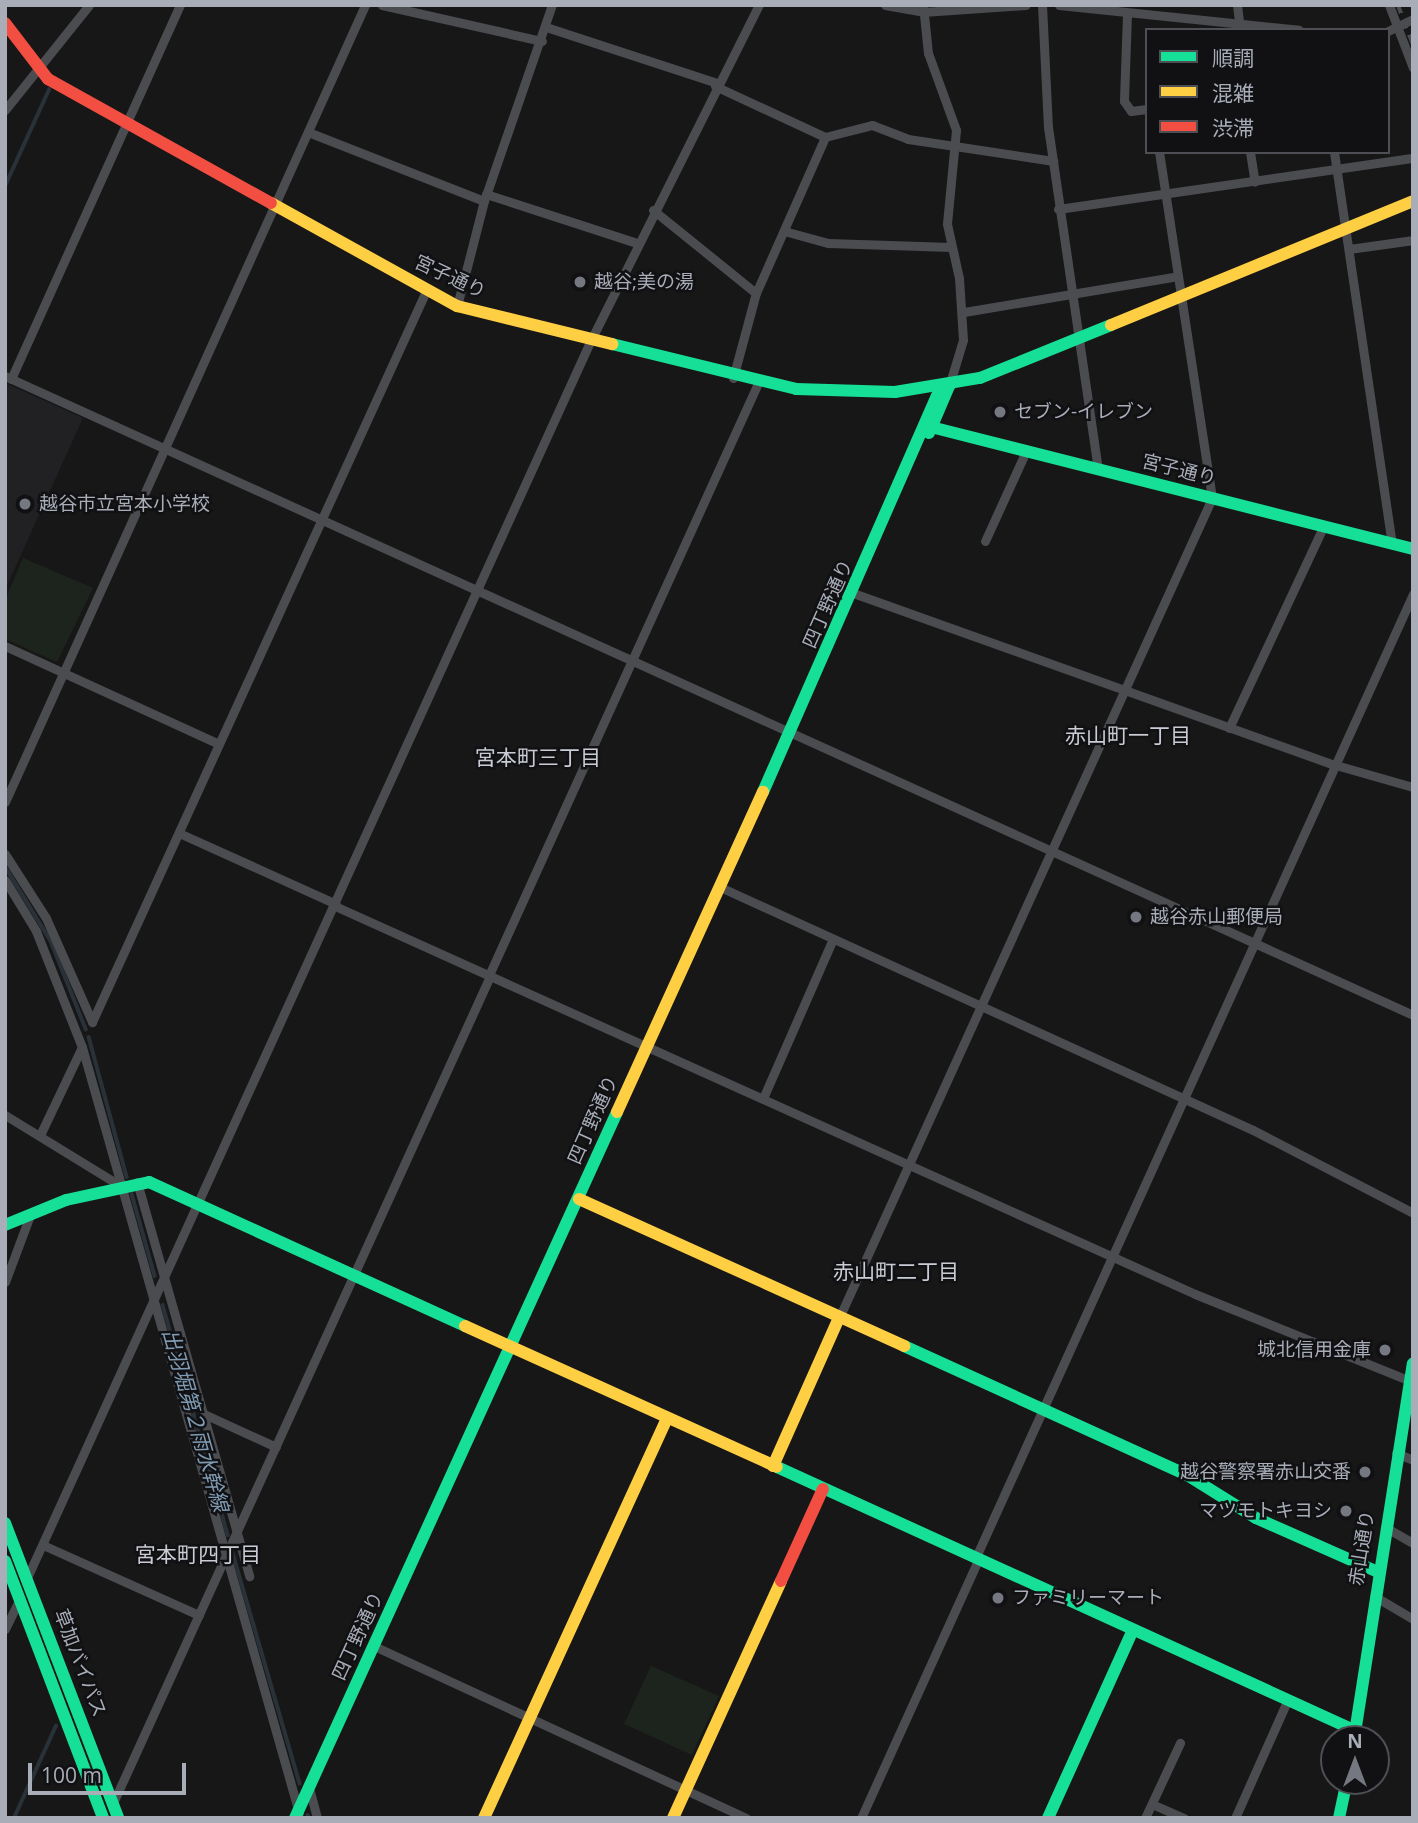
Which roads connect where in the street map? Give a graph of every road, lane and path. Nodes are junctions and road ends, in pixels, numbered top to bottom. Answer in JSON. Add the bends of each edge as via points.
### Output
{"nodes":[{"id":1,"x":89,"y":5,"type":"edge"},
{"id":2,"x":365,"y":5,"type":"edge"},
{"id":3,"x":382,"y":5,"type":"edge"},
{"id":4,"x":552,"y":5,"type":"edge"},
{"id":5,"x":759,"y":5,"type":"edge"},
{"id":6,"x":885,"y":5,"type":"edge"},
{"id":7,"x":1026,"y":5,"type":"edge"},
{"id":8,"x":1042,"y":5,"type":"edge"},
{"id":9,"x":1059,"y":5,"type":"edge"},
{"id":10,"x":1237,"y":5,"type":"edge"},
{"id":11,"x":1389,"y":5,"type":"edge"},
{"id":12,"x":176,"y":7,"type":"edge"},
{"id":13,"x":923,"y":9,"type":"edge"},
{"id":14,"x":1138,"y":10,"type":"edge"},
{"id":15,"x":1127,"y":14,"type":"junction"},
{"id":16,"x":1413,"y":19,"type":"edge"},
{"id":17,"x":5,"y":23,"type":"edge"},
{"id":18,"x":1239,"y":25,"type":"edge"},
{"id":19,"x":546,"y":27,"type":"junction"},
{"id":20,"x":1275,"y":28,"type":"edge"},
{"id":21,"x":1393,"y":29,"type":"edge"},
{"id":22,"x":542,"y":41,"type":"junction"},
{"id":23,"x":1413,"y":68,"type":"edge"},
{"id":24,"x":36,"y":72,"type":"junction"},
{"id":25,"x":716,"y":85,"type":"junction"},
{"id":26,"x":1145,"y":109,"type":"edge"},
{"id":27,"x":5,"y":110,"type":"edge"},
{"id":28,"x":126,"y":122,"type":"junction"},
{"id":29,"x":309,"y":132,"type":"junction"},
{"id":30,"x":825,"y":137,"type":"junction"},
{"id":31,"x":957,"y":148,"type":"junction"},
{"id":32,"x":1159,"y":154,"type":"edge"},
{"id":33,"x":1250,"y":154,"type":"edge"},
{"id":34,"x":1334,"y":154,"type":"edge"},
{"id":35,"x":1413,"y":158,"type":"edge"},
{"id":36,"x":1053,"y":161,"type":"junction"},
{"id":37,"x":1336,"y":171,"type":"junction"},
{"id":38,"x":1255,"y":182,"type":"junction"},
{"id":39,"x":1167,"y":194,"type":"junction"},
{"id":40,"x":485,"y":197,"type":"junction"},
{"id":41,"x":1413,"y":201,"type":"edge"},
{"id":42,"x":275,"y":205,"type":"junction"},
{"id":43,"x":1058,"y":209,"type":"junction"},
{"id":44,"x":653,"y":210,"type":"junction"},
{"id":45,"x":1346,"y":229,"type":"junction"},
{"id":46,"x":784,"y":231,"type":"junction"},
{"id":47,"x":1413,"y":240,"type":"edge"},
{"id":48,"x":637,"y":243,"type":"junction"},
{"id":49,"x":951,"y":247,"type":"junction"},
{"id":50,"x":1349,"y":249,"type":"junction"},
{"id":51,"x":1178,"y":276,"type":"junction"},
{"id":52,"x":426,"y":291,"type":"junction"},
{"id":53,"x":756,"y":293,"type":"junction"},
{"id":54,"x":1072,"y":294,"type":"junction"},
{"id":55,"x":1182,"y":297,"type":"junction"},
{"id":56,"x":457,"y":306,"type":"junction"},
{"id":57,"x":964,"y":312,"type":"junction"},
{"id":58,"x":1078,"y":341,"type":"junction"},
{"id":59,"x":590,"y":342,"type":"junction"},
{"id":60,"x":8,"y":377,"type":"edge"},
{"id":61,"x":733,"y":378,"type":"junction"},
{"id":62,"x":758,"y":383,"type":"junction"},
{"id":63,"x":948,"y":386,"type":"junction"},
{"id":64,"x":935,"y":428,"type":"junction"},
{"id":65,"x":924,"y":437,"type":"junction"},
{"id":66,"x":166,"y":449,"type":"junction"},
{"id":67,"x":1026,"y":451,"type":"junction"},
{"id":68,"x":1098,"y":469,"type":"junction"},
{"id":69,"x":1212,"y":498,"type":"junction"},
{"id":70,"x":321,"y":520,"type":"junction"},
{"id":71,"x":1324,"y":527,"type":"junction"},
{"id":72,"x":985,"y":541,"type":"dead end"},
{"id":73,"x":1392,"y":543,"type":"junction"},
{"id":74,"x":1413,"y":549,"type":"edge"},
{"id":75,"x":478,"y":590,"type":"junction"},
{"id":76,"x":853,"y":593,"type":"junction"},
{"id":77,"x":1413,"y":594,"type":"edge"},
{"id":78,"x":5,"y":646,"type":"edge"},
{"id":79,"x":632,"y":661,"type":"junction"},
{"id":80,"x":64,"y":673,"type":"junction"},
{"id":81,"x":1126,"y":689,"type":"junction"},
{"id":82,"x":1229,"y":728,"type":"junction"},
{"id":83,"x":792,"y":732,"type":"junction"},
{"id":84,"x":219,"y":744,"type":"junction"},
{"id":85,"x":1332,"y":764,"type":"junction"},
{"id":86,"x":1413,"y":787,"type":"edge"},
{"id":87,"x":5,"y":802,"type":"edge"},
{"id":88,"x":179,"y":833,"type":"junction"},
{"id":89,"x":1053,"y":851,"type":"junction"},
{"id":90,"x":5,"y":854,"type":"edge"},
{"id":91,"x":5,"y":880,"type":"edge"},
{"id":92,"x":720,"y":887,"type":"junction"},
{"id":93,"x":336,"y":905,"type":"junction"},
{"id":94,"x":833,"y":939,"type":"junction"},
{"id":95,"x":1252,"y":941,"type":"junction"},
{"id":96,"x":489,"y":975,"type":"junction"},
{"id":97,"x":981,"y":1008,"type":"junction"},
{"id":98,"x":1413,"y":1016,"type":"edge"},
{"id":99,"x":647,"y":1046,"type":"junction"},
{"id":100,"x":82,"y":1047,"type":"junction"},
{"id":101,"x":764,"y":1096,"type":"junction"},
{"id":102,"x":1182,"y":1098,"type":"junction"},
{"id":103,"x":5,"y":1115,"type":"edge"},
{"id":104,"x":40,"y":1135,"type":"junction"},
{"id":105,"x":910,"y":1162,"type":"junction"},
{"id":106,"x":137,"y":1182,"type":"junction"},
{"id":107,"x":121,"y":1186,"type":"junction"},
{"id":108,"x":579,"y":1199,"type":"junction"},
{"id":109,"x":200,"y":1205,"type":"junction"},
{"id":110,"x":1413,"y":1213,"type":"edge"},
{"id":111,"x":30,"y":1215,"type":"junction"},
{"id":112,"x":5,"y":1225,"type":"edge"},
{"id":113,"x":1111,"y":1255,"type":"junction"},
{"id":114,"x":353,"y":1275,"type":"junction"},
{"id":115,"x":166,"y":1279,"type":"junction"},
{"id":116,"x":5,"y":1282,"type":"edge"},
{"id":117,"x":154,"y":1300,"type":"junction"},
{"id":118,"x":839,"y":1318,"type":"junction"},
{"id":119,"x":510,"y":1347,"type":"junction"},
{"id":120,"x":1413,"y":1364,"type":"edge"},
{"id":121,"x":1410,"y":1381,"type":"junction"},
{"id":122,"x":1041,"y":1409,"type":"junction"},
{"id":123,"x":204,"y":1414,"type":"junction"},
{"id":124,"x":667,"y":1418,"type":"junction"},
{"id":125,"x":276,"y":1447,"type":"junction"},
{"id":126,"x":1396,"y":1453,"type":"junction"},
{"id":127,"x":1413,"y":1460,"type":"edge"},
{"id":128,"x":773,"y":1466,"type":"junction"},
{"id":129,"x":822,"y":1489,"type":"junction"},
{"id":130,"x":5,"y":1523,"type":"edge"},
{"id":131,"x":1385,"y":1527,"type":"junction"},
{"id":132,"x":237,"y":1534,"type":"junction"},
{"id":133,"x":1413,"y":1543,"type":"edge"},
{"id":134,"x":43,"y":1545,"type":"junction"},
{"id":135,"x":226,"y":1556,"type":"junction"},
{"id":136,"x":976,"y":1559,"type":"junction"},
{"id":137,"x":5,"y":1561,"type":"edge"},
{"id":138,"x":1378,"y":1572,"type":"junction"},
{"id":139,"x":249,"y":1576,"type":"dead end"},
{"id":140,"x":27,"y":1578,"type":"junction"},
{"id":141,"x":1374,"y":1596,"type":"junction"},
{"id":142,"x":20,"y":1598,"type":"junction"},
{"id":143,"x":199,"y":1615,"type":"junction"},
{"id":144,"x":1413,"y":1619,"type":"edge"},
{"id":145,"x":5,"y":1629,"type":"edge"},
{"id":146,"x":1133,"y":1630,"type":"junction"},
{"id":147,"x":374,"y":1646,"type":"junction"},
{"id":148,"x":1287,"y":1701,"type":"junction"},
{"id":149,"x":529,"y":1720,"type":"junction"},
{"id":150,"x":1335,"y":1725,"type":"edge"},
{"id":151,"x":1356,"y":1725,"type":"edge"},
{"id":152,"x":1180,"y":1743,"type":"dead end"},
{"id":153,"x":309,"y":1788,"type":"junction"},
{"id":154,"x":685,"y":1791,"type":"junction"},
{"id":155,"x":1344,"y":1795,"type":"edge"},
{"id":156,"x":113,"y":1804,"type":"junction"},
{"id":157,"x":1152,"y":1804,"type":"junction"},
{"id":158,"x":298,"y":1815,"type":"edge"},
{"id":159,"x":103,"y":1818,"type":"edge"},
{"id":160,"x":118,"y":1818,"type":"edge"},
{"id":161,"x":317,"y":1818,"type":"edge"},
{"id":162,"x":484,"y":1818,"type":"edge"},
{"id":163,"x":673,"y":1818,"type":"edge"},
{"id":164,"x":746,"y":1818,"type":"edge"},
{"id":165,"x":861,"y":1818,"type":"edge"},
{"id":166,"x":1048,"y":1818,"type":"edge"},
{"id":167,"x":1145,"y":1818,"type":"edge"},
{"id":168,"x":1184,"y":1818,"type":"edge"},
{"id":169,"x":1235,"y":1818,"type":"edge"},
{"id":170,"x":1339,"y":1818,"type":"edge"}],
"edges":[{"from":1,"to":24,"type":"street"},
{"from":2,"to":29,"type":"street"},
{"from":3,"to":22,"type":"street"},
{"from":4,"to":19,"type":"street"},
{"from":5,"to":25,"type":"street"},
{"from":6,"to":13,"type":"street"},
{"from":7,"to":13,"type":"street"},
{"from":8,"to":36,"type":"street"},
{"from":9,"to":15,"type":"street"},
{"from":10,"to":18,"type":"street"},
{"from":11,"to":21,"type":"street"},
{"from":12,"to":28,"type":"street"},
{"from":13,"to":31,"type":"street","name":"四丁野通り","via":[[925,43],[947,91]]},
{"from":14,"to":15,"type":"street"},
{"from":14,"to":18,"type":"street"},
{"from":15,"to":26,"type":"street","via":[[1124,101],[1131,111]]},
{"from":16,"to":21,"type":"street"},
{"from":17,"to":24,"type":"main road","name":"宮子通り"},
{"from":18,"to":20,"type":"street"},
{"from":19,"to":22,"type":"street"},
{"from":19,"to":25,"type":"street"},
{"from":21,"to":23,"type":"street"},
{"from":22,"to":40,"type":"street"},
{"from":24,"to":27,"type":"street"},
{"from":24,"to":28,"type":"main road","name":"宮子通り"},
{"from":25,"to":30,"type":"street"},
{"from":25,"to":44,"type":"street"},
{"from":28,"to":42,"type":"main road","name":"宮子通り"},
{"from":28,"to":60,"type":"street"},
{"from":29,"to":40,"type":"street"},
{"from":29,"to":42,"type":"street"},
{"from":30,"to":31,"type":"street","via":[[872,125]]},
{"from":30,"to":46,"type":"street"},
{"from":31,"to":36,"type":"street"},
{"from":31,"to":49,"type":"street","name":"四丁野通り","via":[[947,224]]},
{"from":32,"to":39,"type":"street"},
{"from":33,"to":38,"type":"street"},
{"from":34,"to":37,"type":"street"},
{"from":35,"to":37,"type":"street"},
{"from":36,"to":43,"type":"street"},
{"from":37,"to":38,"type":"street"},
{"from":37,"to":45,"type":"street"},
{"from":38,"to":39,"type":"street"},
{"from":39,"to":43,"type":"street"},
{"from":39,"to":51,"type":"street"},
{"from":40,"to":48,"type":"street"},
{"from":40,"to":56,"type":"street"},
{"from":41,"to":45,"type":"main road","name":"宮子通り"},
{"from":42,"to":52,"type":"main road","name":"宮子通り"},
{"from":42,"to":66,"type":"street"},
{"from":43,"to":54,"type":"street"},
{"from":44,"to":48,"type":"street"},
{"from":44,"to":53,"type":"street"},
{"from":45,"to":50,"type":"street"},
{"from":45,"to":55,"type":"main road","name":"宮子通り"},
{"from":46,"to":49,"type":"street","via":[[828,243]]},
{"from":46,"to":53,"type":"street"},
{"from":47,"to":50,"type":"street"},
{"from":48,"to":59,"type":"street"},
{"from":49,"to":57,"type":"street","name":"四丁野通り"},
{"from":50,"to":73,"type":"street"},
{"from":51,"to":54,"type":"street"},
{"from":51,"to":55,"type":"street"},
{"from":52,"to":56,"type":"main road","name":"宮子通り"},
{"from":52,"to":70,"type":"street"},
{"from":53,"to":61,"type":"street"},
{"from":54,"to":57,"type":"street"},
{"from":54,"to":58,"type":"street"},
{"from":55,"to":58,"type":"main road","name":"宮子通り"},
{"from":55,"to":69,"type":"street"},
{"from":56,"to":59,"type":"main road","name":"宮子通り"},
{"from":57,"to":63,"type":"street","name":"四丁野通り","via":[[961,357]]},
{"from":58,"to":63,"type":"main road","name":"宮子通り"},
{"from":58,"to":68,"type":"street"},
{"from":59,"to":61,"type":"main road","name":"宮子通り"},
{"from":59,"to":75,"type":"street"},
{"from":60,"to":66,"type":"street"},
{"from":61,"to":62,"type":"main road","name":"宮子通り"},
{"from":62,"to":63,"type":"main road","name":"宮子通り","via":[[851,393]]},
{"from":62,"to":79,"type":"street"},
{"from":63,"to":64,"type":"main road","name":"四丁野通り"},
{"from":63,"to":65,"type":"main road","name":"四丁野通り","via":[[937,396]]},
{"from":64,"to":65,"type":"main road","name":"四丁野通り"},
{"from":64,"to":67,"type":"main road","name":"宮子通り"},
{"from":65,"to":76,"type":"main road","name":"四丁野通り"},
{"from":66,"to":70,"type":"street"},
{"from":66,"to":80,"type":"street"},
{"from":67,"to":68,"type":"main road","name":"宮子通り"},
{"from":67,"to":72,"type":"street"},
{"from":68,"to":69,"type":"main road","name":"宮子通り"},
{"from":69,"to":71,"type":"main road","name":"宮子通り"},
{"from":69,"to":81,"type":"street"},
{"from":70,"to":75,"type":"street"},
{"from":70,"to":84,"type":"street"},
{"from":71,"to":73,"type":"main road","name":"宮子通り"},
{"from":71,"to":82,"type":"street"},
{"from":73,"to":74,"type":"main road","name":"宮子通り"},
{"from":75,"to":79,"type":"street"},
{"from":75,"to":93,"type":"street"},
{"from":76,"to":81,"type":"street"},
{"from":76,"to":83,"type":"main road","name":"四丁野通り"},
{"from":77,"to":85,"type":"street"},
{"from":78,"to":80,"type":"street"},
{"from":79,"to":83,"type":"street"},
{"from":79,"to":96,"type":"street"},
{"from":80,"to":84,"type":"street"},
{"from":80,"to":87,"type":"street"},
{"from":81,"to":82,"type":"street"},
{"from":81,"to":89,"type":"street"},
{"from":82,"to":85,"type":"street"},
{"from":83,"to":89,"type":"street"},
{"from":83,"to":92,"type":"main road","name":"四丁野通り"},
{"from":84,"to":88,"type":"street"},
{"from":85,"to":86,"type":"street"},
{"from":85,"to":95,"type":"street"},
{"from":88,"to":90,"type":"street","via":[[92,1022],[46,918]]},
{"from":88,"to":93,"type":"street"},
{"from":89,"to":95,"type":"street"},
{"from":89,"to":97,"type":"street"},
{"from":91,"to":100,"type":"street","via":[[36,931]]},
{"from":92,"to":94,"type":"street"},
{"from":92,"to":99,"type":"main road","name":"四丁野通り"},
{"from":93,"to":96,"type":"street"},
{"from":93,"to":109,"type":"street"},
{"from":94,"to":97,"type":"street"},
{"from":94,"to":101,"type":"street"},
{"from":95,"to":98,"type":"street"},
{"from":95,"to":102,"type":"street"},
{"from":96,"to":99,"type":"street"},
{"from":96,"to":114,"type":"street"},
{"from":97,"to":102,"type":"street"},
{"from":97,"to":105,"type":"street"},
{"from":99,"to":101,"type":"street"},
{"from":99,"to":108,"type":"main road","name":"四丁野通り"},
{"from":100,"to":104,"type":"street"},
{"from":100,"to":107,"type":"street"},
{"from":101,"to":105,"type":"street"},
{"from":102,"to":110,"type":"street"},
{"from":102,"to":113,"type":"street"},
{"from":103,"to":104,"type":"street"},
{"from":104,"to":107,"type":"street"},
{"from":105,"to":113,"type":"street"},
{"from":105,"to":118,"type":"street"},
{"from":106,"to":107,"type":"main road"},
{"from":106,"to":109,"type":"main road"},
{"from":106,"to":115,"type":"street"},
{"from":107,"to":111,"type":"main road"},
{"from":107,"to":117,"type":"street"},
{"from":108,"to":118,"type":"main road"},
{"from":108,"to":119,"type":"main road","name":"四丁野通り"},
{"from":109,"to":114,"type":"main road"},
{"from":109,"to":115,"type":"street"},
{"from":111,"to":112,"type":"main road"},
{"from":111,"to":116,"type":"street"},
{"from":113,"to":121,"type":"street","via":[[1335,1355]]},
{"from":113,"to":122,"type":"street"},
{"from":114,"to":119,"type":"main road"},
{"from":114,"to":125,"type":"street"},
{"from":115,"to":117,"type":"street"},
{"from":115,"to":123,"type":"street"},
{"from":117,"to":134,"type":"street"},
{"from":117,"to":135,"type":"street"},
{"from":118,"to":122,"type":"main road"},
{"from":118,"to":128,"type":"main road"},
{"from":119,"to":124,"type":"main road"},
{"from":119,"to":147,"type":"main road","name":"四丁野通り"},
{"from":120,"to":121,"type":"main road","name":"赤山通り"},
{"from":121,"to":126,"type":"main road","name":"赤山通り"},
{"from":122,"to":136,"type":"street"},
{"from":122,"to":138,"type":"main road"},
{"from":123,"to":125,"type":"street"},
{"from":123,"to":132,"type":"street"},
{"from":124,"to":128,"type":"main road"},
{"from":124,"to":149,"type":"main road"},
{"from":125,"to":132,"type":"street"},
{"from":126,"to":127,"type":"street"},
{"from":126,"to":131,"type":"main road","name":"赤山通り"},
{"from":128,"to":129,"type":"main road"},
{"from":129,"to":136,"type":"main road"},
{"from":129,"to":154,"type":"main road"},
{"from":130,"to":140,"type":"main road","name":"草加バイパス"},
{"from":131,"to":133,"type":"street"},
{"from":131,"to":138,"type":"main road","name":"赤山通り"},
{"from":132,"to":135,"type":"street"},
{"from":132,"to":139,"type":"street"},
{"from":134,"to":140,"type":"street"},
{"from":134,"to":143,"type":"street"},
{"from":135,"to":143,"type":"street"},
{"from":135,"to":158,"type":"street"},
{"from":136,"to":146,"type":"main road"},
{"from":136,"to":165,"type":"street"},
{"from":137,"to":142,"type":"main road","name":"草加バイパス"},
{"from":138,"to":141,"type":"main road","name":"赤山通り"},
{"from":140,"to":142,"type":"street"},
{"from":140,"to":156,"type":"main road","name":"草加バイパス"},
{"from":141,"to":144,"type":"street"},
{"from":141,"to":151,"type":"main road","name":"赤山通り"},
{"from":142,"to":145,"type":"street"},
{"from":142,"to":159,"type":"main road","name":"草加バイパス"},
{"from":143,"to":156,"type":"street"},
{"from":146,"to":148,"type":"main road"},
{"from":146,"to":166,"type":"main road"},
{"from":147,"to":149,"type":"street"},
{"from":147,"to":153,"type":"main road","name":"四丁野通り"},
{"from":148,"to":150,"type":"main road"},
{"from":148,"to":169,"type":"street"},
{"from":149,"to":154,"type":"street"},
{"from":149,"to":162,"type":"main road"},
{"from":152,"to":157,"type":"street"},
{"from":153,"to":158,"type":"main road","name":"四丁野通り"},
{"from":153,"to":161,"type":"street"},
{"from":154,"to":163,"type":"main road"},
{"from":154,"to":164,"type":"street"},
{"from":155,"to":170,"type":"main road"},
{"from":156,"to":160,"type":"main road","name":"草加バイパス"},
{"from":157,"to":167,"type":"street"},
{"from":157,"to":168,"type":"street"}]}
